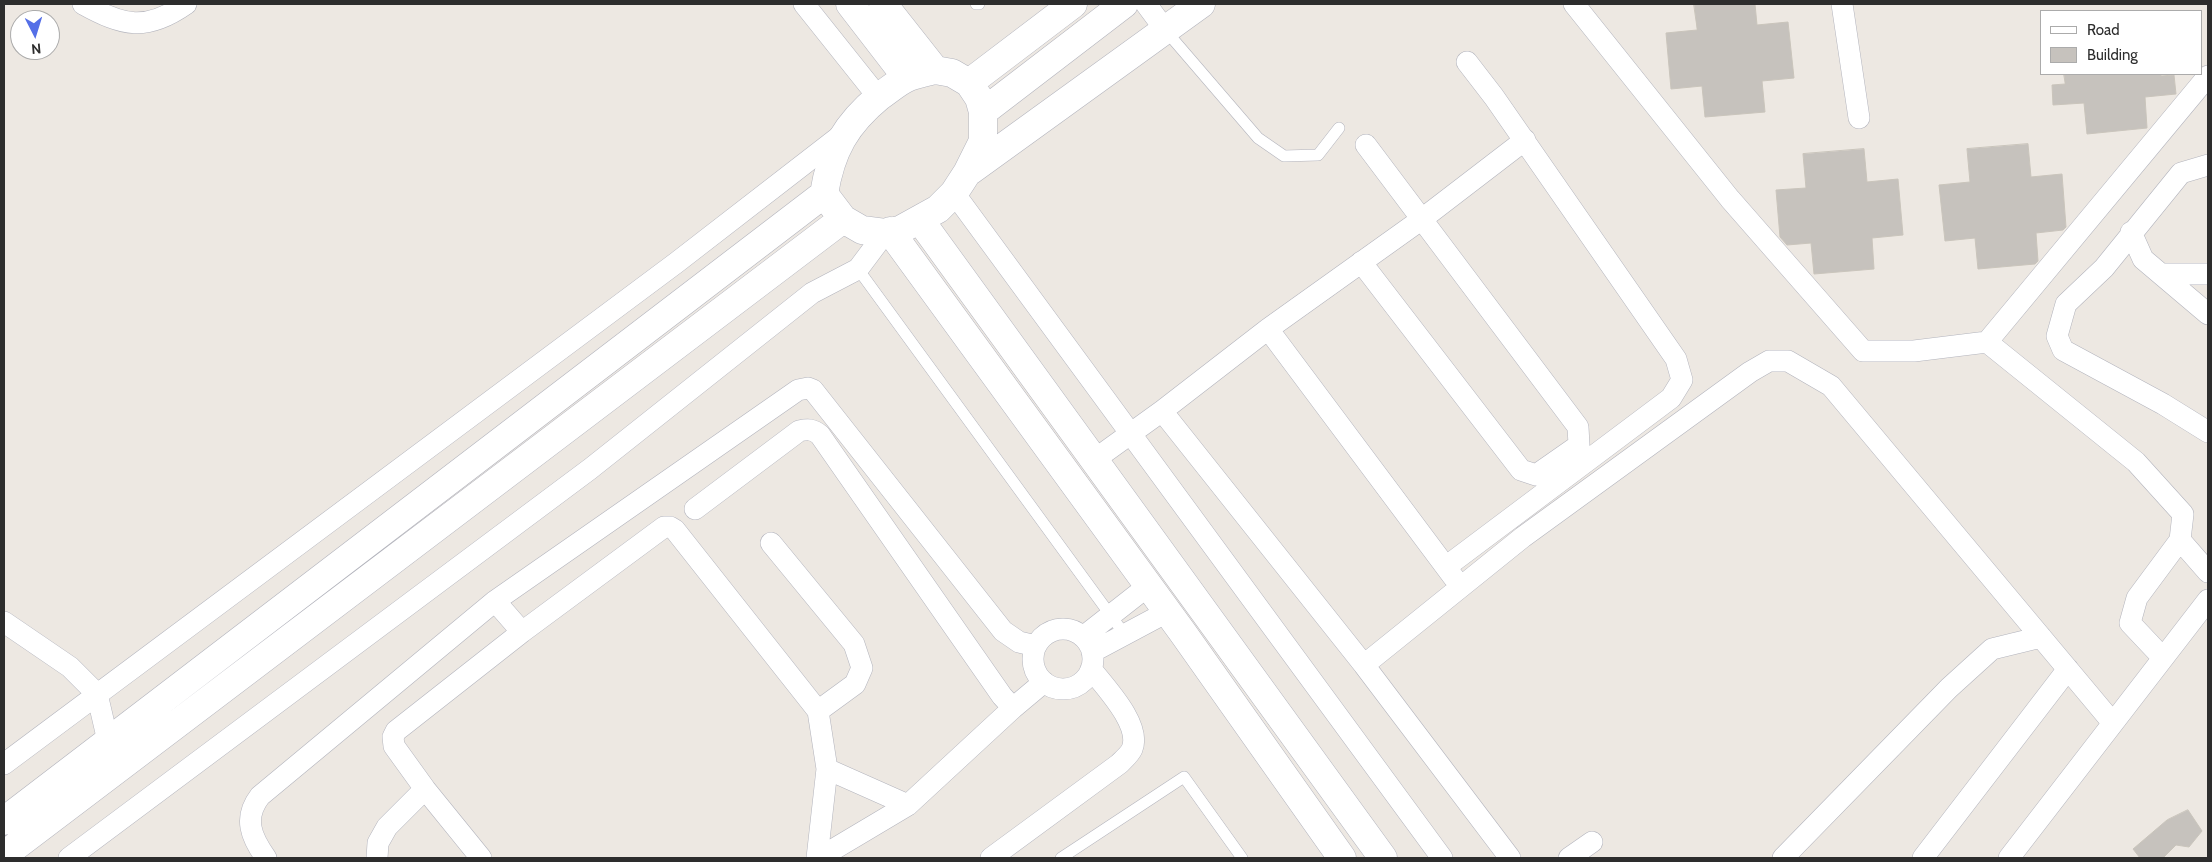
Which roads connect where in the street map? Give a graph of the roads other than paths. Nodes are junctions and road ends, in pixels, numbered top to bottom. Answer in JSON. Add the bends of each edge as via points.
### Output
{"nodes":[{"id":1,"x":83,"y":4,"type":"edge"},
{"id":2,"x":186,"y":4,"type":"edge"},
{"id":3,"x":804,"y":4,"type":"edge"},
{"id":4,"x":850,"y":4,"type":"edge"},
{"id":5,"x":883,"y":4,"type":"edge"},
{"id":6,"x":1073,"y":4,"type":"edge"},
{"id":7,"x":1124,"y":4,"type":"edge"},
{"id":8,"x":1146,"y":4,"type":"edge"},
{"id":9,"x":1202,"y":4,"type":"edge"},
{"id":10,"x":1574,"y":4,"type":"edge"},
{"id":11,"x":1842,"y":4,"type":"edge"},
{"id":12,"x":1166,"y":31,"type":"junction"},
{"id":13,"x":1467,"y":62,"type":"dead end"},
{"id":14,"x":935,"y":70,"type":"junction"},
{"id":15,"x":2208,"y":76,"type":"edge"},
{"id":16,"x":908,"y":78,"type":"junction"},
{"id":17,"x":970,"y":83,"type":"junction"},
{"id":18,"x":879,"y":98,"type":"junction"},
{"id":19,"x":983,"y":112,"type":"junction"},
{"id":20,"x":1859,"y":118,"type":"dead end"},
{"id":21,"x":1339,"y":128,"type":"dead end"},
{"id":22,"x":844,"y":132,"type":"junction"},
{"id":23,"x":1524,"y":140,"type":"junction"},
{"id":24,"x":1366,"y":145,"type":"dead end"},
{"id":25,"x":2208,"y":164,"type":"edge"},
{"id":26,"x":961,"y":183,"type":"junction"},
{"id":27,"x":824,"y":194,"type":"junction"},
{"id":28,"x":843,"y":219,"type":"junction"},
{"id":29,"x":1422,"y":219,"type":"junction"},
{"id":30,"x":920,"y":220,"type":"junction"},
{"id":31,"x":888,"y":232,"type":"junction"},
{"id":32,"x":2132,"y":232,"type":"junction"},
{"id":33,"x":1361,"y":262,"type":"junction"},
{"id":34,"x":858,"y":269,"type":"junction"},
{"id":35,"x":2161,"y":274,"type":"junction"},
{"id":36,"x":2208,"y":274,"type":"edge"},
{"id":37,"x":2208,"y":314,"type":"edge"},
{"id":38,"x":1268,"y":329,"type":"junction"},
{"id":39,"x":1987,"y":342,"type":"junction"},
{"id":40,"x":1162,"y":411,"type":"junction"},
{"id":41,"x":2208,"y":432,"type":"edge"},
{"id":42,"x":1129,"y":434,"type":"junction"},
{"id":43,"x":1094,"y":460,"type":"junction"},
{"id":44,"x":695,"y":509,"type":"dead end"},
{"id":45,"x":2180,"y":540,"type":"junction"},
{"id":46,"x":771,"y":543,"type":"dead end"},
{"id":47,"x":1447,"y":566,"type":"junction"},
{"id":48,"x":2208,"y":572,"type":"edge"},
{"id":49,"x":1148,"y":586,"type":"junction"},
{"id":50,"x":1460,"y":586,"type":"junction"},
{"id":51,"x":2208,"y":600,"type":"edge"},
{"id":52,"x":495,"y":601,"type":"junction"},
{"id":53,"x":1167,"y":612,"type":"junction"},
{"id":54,"x":1111,"y":616,"type":"junction"},
{"id":55,"x":4,"y":622,"type":"edge"},
{"id":56,"x":522,"y":632,"type":"junction"},
{"id":57,"x":1125,"y":635,"type":"junction"},
{"id":58,"x":2041,"y":637,"type":"junction"},
{"id":59,"x":1036,"y":646,"type":"junction"},
{"id":60,"x":1089,"y":653,"type":"junction"},
{"id":61,"x":2163,"y":658,"type":"junction"},
{"id":62,"x":1364,"y":665,"type":"junction"},
{"id":63,"x":2068,"y":669,"type":"junction"},
{"id":64,"x":1044,"y":682,"type":"junction"},
{"id":65,"x":97,"y":694,"type":"junction"},
{"id":66,"x":1013,"y":708,"type":"junction"},
{"id":67,"x":818,"y":711,"type":"junction"},
{"id":68,"x":2112,"y":722,"type":"junction"},
{"id":69,"x":108,"y":741,"type":"junction"},
{"id":70,"x":4,"y":764,"type":"edge"},
{"id":71,"x":827,"y":769,"type":"junction"},
{"id":72,"x":425,"y":789,"type":"junction"},
{"id":73,"x":908,"y":805,"type":"junction"},
{"id":74,"x":4,"y":821,"type":"edge"},
{"id":75,"x":1592,"y":842,"type":"dead end"},
{"id":76,"x":4,"y":855,"type":"edge"},
{"id":77,"x":69,"y":858,"type":"edge"},
{"id":78,"x":266,"y":858,"type":"edge"},
{"id":79,"x":377,"y":858,"type":"edge"},
{"id":80,"x":481,"y":858,"type":"edge"},
{"id":81,"x":818,"y":858,"type":"edge"},
{"id":82,"x":991,"y":858,"type":"edge"},
{"id":83,"x":1061,"y":858,"type":"edge"},
{"id":84,"x":1242,"y":858,"type":"edge"},
{"id":85,"x":1342,"y":858,"type":"edge"},
{"id":86,"x":1383,"y":858,"type":"edge"},
{"id":87,"x":1442,"y":858,"type":"edge"},
{"id":88,"x":1510,"y":858,"type":"edge"},
{"id":89,"x":1569,"y":858,"type":"edge"},
{"id":90,"x":1783,"y":858,"type":"edge"},
{"id":91,"x":1922,"y":858,"type":"edge"},
{"id":92,"x":2009,"y":858,"type":"edge"}],
"edges":[{"from":1,"to":2,"type":"street","via":[[122,22],[146,23],[172,14]]},
{"from":3,"to":18,"type":"street"},
{"from":4,"to":16,"type":"street"},
{"from":5,"to":14,"type":"street"},
{"from":6,"to":17,"type":"street"},
{"from":7,"to":19,"type":"street"},
{"from":8,"to":12,"type":"street"},
{"from":9,"to":12,"type":"street"},
{"from":10,"to":39,"type":"street","via":[[1730,200],[1863,351],[1914,350]]},
{"from":11,"to":20,"type":"street"},
{"from":12,"to":21,"type":"lane","via":[[1258,138],[1284,156],[1318,155]]},
{"from":12,"to":26,"type":"street"},
{"from":13,"to":23,"type":"street"},
{"from":14,"to":16,"type":"street"},
{"from":14,"to":17,"type":"street","via":[[952,73]]},
{"from":15,"to":39,"type":"street"},
{"from":16,"to":18,"type":"street"},
{"from":17,"to":19,"type":"street"},
{"from":18,"to":22,"type":"street","via":[[861,112]]},
{"from":19,"to":26,"type":"street","via":[[983,140]]},
{"from":22,"to":27,"type":"street","via":[[828,168]]},
{"from":22,"to":65,"type":"street","via":[[676,263]]},
{"from":23,"to":29,"type":"street"},
{"from":23,"to":47,"type":"street","via":[[1676,359],[1682,380],[1671,398]]},
{"from":24,"to":29,"type":"street"},
{"from":25,"to":32,"type":"street","via":[[2181,173]]},
{"from":26,"to":30,"type":"street","via":[[938,209]]},
{"from":26,"to":42,"type":"street"},
{"from":27,"to":28,"type":"street"},
{"from":27,"to":69,"type":"street"},
{"from":28,"to":31,"type":"street","via":[[862,230]]},
{"from":28,"to":76,"type":"street"},
{"from":29,"to":33,"type":"street"},
{"from":29,"to":33,"type":"street","via":[[1578,427],[1579,445],[1536,475],[1521,470]]},
{"from":30,"to":31,"type":"street"},
{"from":30,"to":43,"type":"street"},
{"from":31,"to":34,"type":"street"},
{"from":31,"to":49,"type":"street"},
{"from":32,"to":35,"type":"street","via":[[2143,259]]},
{"from":32,"to":41,"type":"street","via":[[2104,268],[2066,304],[2057,336],[2063,350]]},
{"from":33,"to":38,"type":"street"},
{"from":34,"to":54,"type":"lane"},
{"from":34,"to":77,"type":"street","via":[[812,293],[582,475]]},
{"from":35,"to":36,"type":"street"},
{"from":35,"to":37,"type":"street"},
{"from":38,"to":40,"type":"street"},
{"from":38,"to":47,"type":"street"},
{"from":39,"to":45,"type":"street","via":[[2136,462],[2183,514]]},
{"from":40,"to":42,"type":"street"},
{"from":40,"to":62,"type":"street"},
{"from":42,"to":43,"type":"street"},
{"from":42,"to":87,"type":"street"},
{"from":43,"to":86,"type":"street"},
{"from":44,"to":66,"type":"street","via":[[799,431],[814,430]]},
{"from":45,"to":48,"type":"street"},
{"from":45,"to":61,"type":"street","via":[[2137,598],[2130,623]]},
{"from":46,"to":67,"type":"street","via":[[854,644],[860,658],[862,668],[855,684]]},
{"from":47,"to":50,"type":"street"},
{"from":49,"to":53,"type":"street"},
{"from":49,"to":54,"type":"street"},
{"from":50,"to":58,"type":"street","via":[[1750,372],[1769,361],[1788,361],[1831,386]]},
{"from":50,"to":62,"type":"street"},
{"from":51,"to":61,"type":"street"},
{"from":52,"to":56,"type":"street"},
{"from":52,"to":59,"type":"street","via":[[798,390],[808,388],[813,390],[1002,631],[1019,642]]},
{"from":52,"to":78,"type":"street","via":[[260,796],[252,808],[250,820],[254,836]]},
{"from":53,"to":57,"type":"street"},
{"from":53,"to":85,"type":"street"},
{"from":54,"to":57,"type":"lane"},
{"from":54,"to":60,"type":"street"},
{"from":55,"to":65,"type":"street","via":[[70,667]]},
{"from":56,"to":67,"type":"street","via":[[661,529],[670,527]]},
{"from":56,"to":72,"type":"street","via":[[396,732],[394,746]]},
{"from":57,"to":60,"type":"street"},
{"from":58,"to":63,"type":"street"},
{"from":58,"to":90,"type":"street","via":[[1992,650],[1949,688]]},
{"from":59,"to":60,"type":"street","via":[[1042,638],[1058,629],[1076,632]]},
{"from":59,"to":64,"type":"street","via":[[1034,665]]},
{"from":60,"to":64,"type":"street","via":[[1079,684],[1053,686]]},
{"from":60,"to":82,"type":"street","via":[[1130,723],[1134,737],[1132,750],[1119,764]]},
{"from":61,"to":68,"type":"street"},
{"from":62,"to":88,"type":"street"},
{"from":63,"to":68,"type":"street"},
{"from":63,"to":91,"type":"street"},
{"from":64,"to":66,"type":"street"},
{"from":65,"to":69,"type":"street"},
{"from":65,"to":70,"type":"street"},
{"from":66,"to":73,"type":"street"},
{"from":67,"to":71,"type":"street"},
{"from":68,"to":92,"type":"street"},
{"from":69,"to":74,"type":"street"},
{"from":71,"to":73,"type":"street"},
{"from":71,"to":81,"type":"street"},
{"from":72,"to":79,"type":"street","via":[[387,827],[378,843]]},
{"from":72,"to":80,"type":"street"},
{"from":73,"to":81,"type":"street"},
{"from":75,"to":89,"type":"street"},
{"from":83,"to":84,"type":"lane","via":[[1184,777]]}]}
